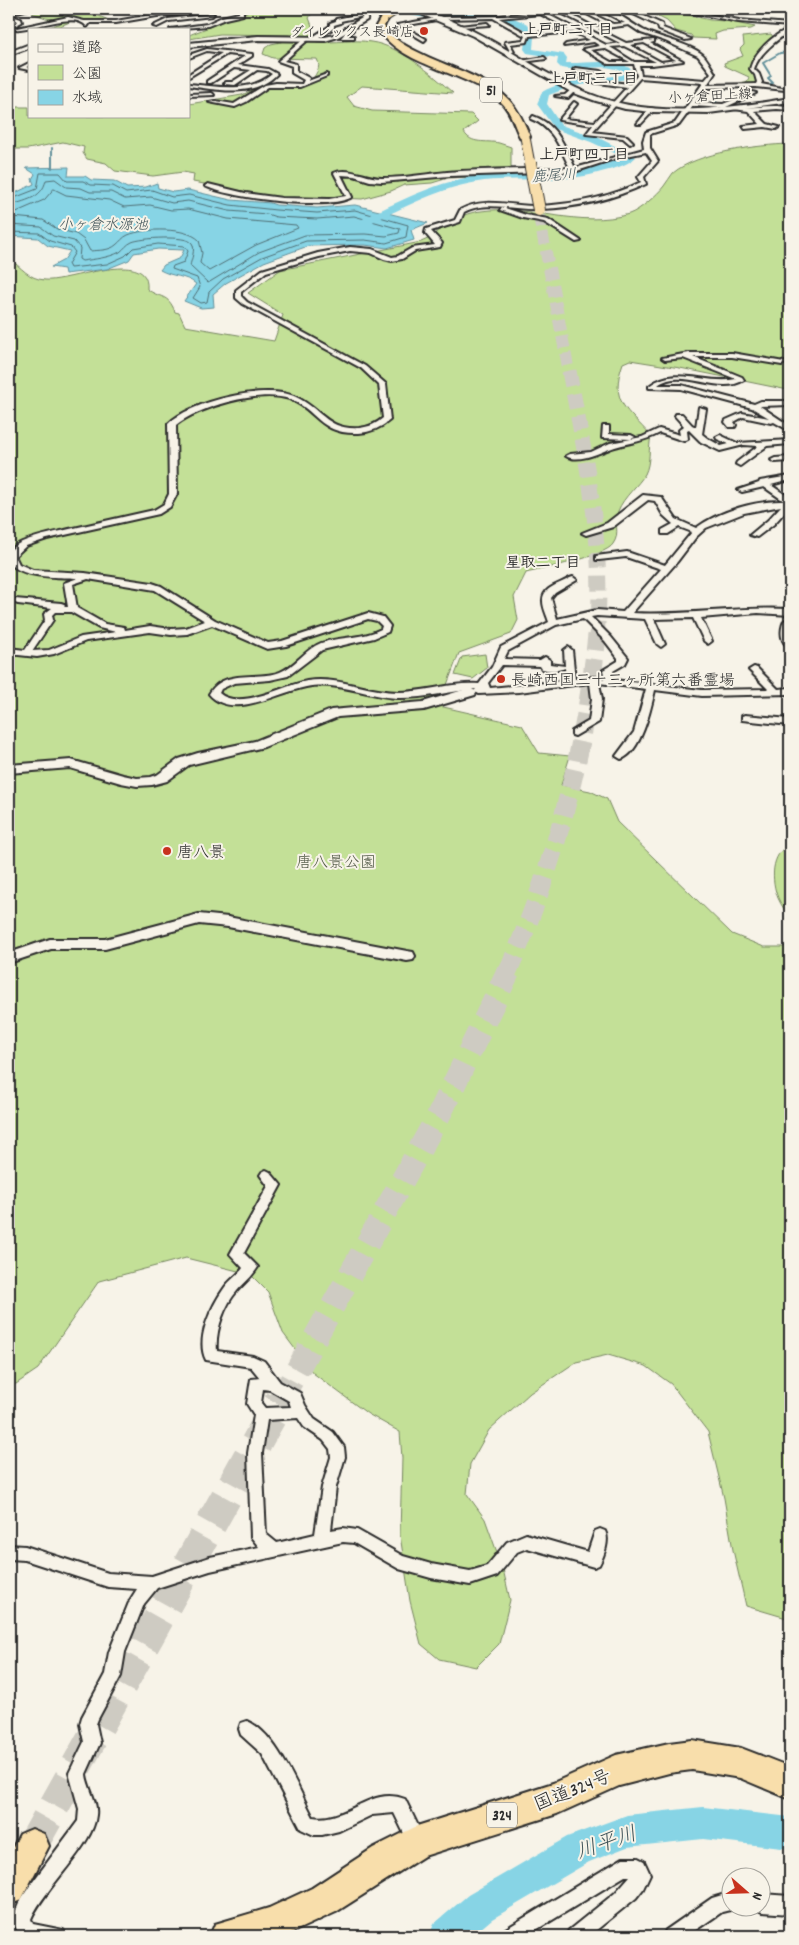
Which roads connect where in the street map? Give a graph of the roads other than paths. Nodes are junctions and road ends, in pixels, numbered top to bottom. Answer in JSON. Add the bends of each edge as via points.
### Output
{"nodes":[{"id":1,"x":27,"y":9,"type":"edge"},
{"id":2,"x":159,"y":9,"type":"edge"},
{"id":3,"x":198,"y":9,"type":"edge"},
{"id":4,"x":243,"y":9,"type":"edge"},
{"id":5,"x":376,"y":9,"type":"edge"},
{"id":6,"x":397,"y":9,"type":"edge"},
{"id":7,"x":528,"y":9,"type":"edge"},
{"id":8,"x":570,"y":9,"type":"edge"},
{"id":9,"x":579,"y":9,"type":"edge"},
{"id":10,"x":600,"y":9,"type":"edge"},
{"id":11,"x":625,"y":9,"type":"edge"},
{"id":12,"x":674,"y":9,"type":"edge"},
{"id":13,"x":151,"y":10,"type":"edge"},
{"id":14,"x":235,"y":10,"type":"edge"},
{"id":15,"x":559,"y":10,"type":"junction"},
{"id":16,"x":366,"y":12,"type":"edge"},
{"id":17,"x":385,"y":12,"type":"edge"},
{"id":18,"x":412,"y":12,"type":"edge"},
{"id":19,"x":539,"y":12,"type":"junction"},
{"id":20,"x":9,"y":14,"type":"edge"},
{"id":21,"x":436,"y":17,"type":"junction"},
{"id":22,"x":224,"y":18,"type":"junction"},
{"id":23,"x":500,"y":21,"type":"junction"},
{"id":24,"x":84,"y":22,"type":"junction"},
{"id":25,"x":629,"y":24,"type":"junction"},
{"id":26,"x":790,"y":25,"type":"edge"},
{"id":27,"x":156,"y":26,"type":"dead end"},
{"id":28,"x":461,"y":26,"type":"junction"},
{"id":29,"x":613,"y":26,"type":"junction"},
{"id":30,"x":9,"y":28,"type":"edge"},
{"id":31,"x":31,"y":28,"type":"edge"},
{"id":32,"x":85,"y":28,"type":"edge"},
{"id":33,"x":190,"y":28,"type":"edge"},
{"id":34,"x":487,"y":28,"type":"dead end"},
{"id":35,"x":494,"y":28,"type":"dead end"},
{"id":36,"x":595,"y":28,"type":"junction"},
{"id":37,"x":28,"y":29,"type":"edge"},
{"id":38,"x":790,"y":29,"type":"edge"},
{"id":39,"x":333,"y":30,"type":"junction"},
{"id":40,"x":346,"y":30,"type":"junction"},
{"id":41,"x":574,"y":30,"type":"junction"},
{"id":42,"x":526,"y":35,"type":"junction"},
{"id":43,"x":535,"y":35,"type":"junction"},
{"id":44,"x":352,"y":37,"type":"dead end"},
{"id":45,"x":307,"y":39,"type":"junction"},
{"id":46,"x":686,"y":39,"type":"dead end"},
{"id":47,"x":424,"y":40,"type":"dead end"},
{"id":48,"x":546,"y":40,"type":"dead end"},
{"id":49,"x":667,"y":40,"type":"junction"},
{"id":50,"x":594,"y":41,"type":"junction"},
{"id":51,"x":645,"y":42,"type":"junction"},
{"id":52,"x":190,"y":45,"type":"edge"},
{"id":53,"x":566,"y":45,"type":"dead end"},
{"id":54,"x":626,"y":45,"type":"junction"},
{"id":55,"x":28,"y":46,"type":"edge"},
{"id":56,"x":605,"y":47,"type":"junction"},
{"id":57,"x":578,"y":50,"type":"dead end"},
{"id":58,"x":585,"y":50,"type":"junction"},
{"id":59,"x":227,"y":52,"type":"junction"},
{"id":60,"x":510,"y":53,"type":"junction"},
{"id":61,"x":9,"y":54,"type":"edge"},
{"id":62,"x":420,"y":56,"type":"junction"},
{"id":63,"x":190,"y":57,"type":"edge"},
{"id":64,"x":544,"y":58,"type":"dead end"},
{"id":65,"x":523,"y":60,"type":"junction"},
{"id":66,"x":612,"y":63,"type":"junction"},
{"id":67,"x":635,"y":63,"type":"junction"},
{"id":68,"x":661,"y":63,"type":"junction"},
{"id":69,"x":28,"y":64,"type":"edge"},
{"id":70,"x":437,"y":64,"type":"junction"},
{"id":71,"x":602,"y":64,"type":"dead end"},
{"id":72,"x":232,"y":66,"type":"junction"},
{"id":73,"x":257,"y":68,"type":"junction"},
{"id":74,"x":28,"y":69,"type":"edge"},
{"id":75,"x":574,"y":69,"type":"dead end"},
{"id":76,"x":601,"y":72,"type":"dead end"},
{"id":77,"x":190,"y":75,"type":"edge"},
{"id":78,"x":325,"y":75,"type":"dead end"},
{"id":79,"x":576,"y":75,"type":"dead end"},
{"id":80,"x":639,"y":76,"type":"junction"},
{"id":81,"x":190,"y":80,"type":"edge"},
{"id":82,"x":209,"y":83,"type":"junction"},
{"id":83,"x":190,"y":85,"type":"edge"},
{"id":84,"x":304,"y":85,"type":"junction"},
{"id":85,"x":704,"y":85,"type":"junction"},
{"id":86,"x":631,"y":86,"type":"junction"},
{"id":87,"x":756,"y":86,"type":"junction"},
{"id":88,"x":249,"y":88,"type":"junction"},
{"id":89,"x":573,"y":90,"type":"junction"},
{"id":90,"x":754,"y":93,"type":"dead end"},
{"id":91,"x":190,"y":95,"type":"edge"},
{"id":92,"x":557,"y":96,"type":"dead end"},
{"id":93,"x":779,"y":96,"type":"dead end"},
{"id":94,"x":745,"y":97,"type":"junction"},
{"id":95,"x":790,"y":100,"type":"edge"},
{"id":96,"x":212,"y":102,"type":"dead end"},
{"id":97,"x":574,"y":104,"type":"dead end"},
{"id":98,"x":616,"y":104,"type":"junction"},
{"id":99,"x":692,"y":104,"type":"junction"},
{"id":100,"x":761,"y":104,"type":"junction"},
{"id":101,"x":652,"y":109,"type":"junction"},
{"id":102,"x":746,"y":109,"type":"junction"},
{"id":103,"x":790,"y":109,"type":"edge"},
{"id":104,"x":686,"y":111,"type":"junction"},
{"id":105,"x":533,"y":118,"type":"dead end"},
{"id":106,"x":639,"y":123,"type":"dead end"},
{"id":107,"x":596,"y":124,"type":"junction"},
{"id":108,"x":765,"y":125,"type":"junction"},
{"id":109,"x":745,"y":127,"type":"dead end"},
{"id":110,"x":776,"y":127,"type":"dead end"},
{"id":111,"x":630,"y":142,"type":"dead end"},
{"id":112,"x":646,"y":150,"type":"junction"},
{"id":113,"x":574,"y":170,"type":"junction"},
{"id":114,"x":208,"y":186,"type":"dead end"},
{"id":115,"x":481,"y":205,"type":"junction"},
{"id":116,"x":539,"y":213,"type":"tunnel mouth"},
{"id":117,"x":578,"y":241,"type":"dead end"},
{"id":118,"x":684,"y":356,"type":"junction"},
{"id":119,"x":665,"y":358,"type":"dead end"},
{"id":120,"x":782,"y":363,"type":"dead end"},
{"id":121,"x":790,"y":403,"type":"edge"},
{"id":122,"x":754,"y":406,"type":"junction"},
{"id":123,"x":702,"y":409,"type":"dead end"},
{"id":124,"x":679,"y":416,"type":"dead end"},
{"id":125,"x":779,"y":422,"type":"junction"},
{"id":126,"x":732,"y":425,"type":"dead end"},
{"id":127,"x":689,"y":427,"type":"junction"},
{"id":128,"x":606,"y":428,"type":"dead end"},
{"id":129,"x":790,"y":430,"type":"edge"},
{"id":130,"x":697,"y":434,"type":"junction"},
{"id":131,"x":720,"y":437,"type":"dead end"},
{"id":132,"x":641,"y":440,"type":"junction"},
{"id":133,"x":790,"y":442,"type":"edge"},
{"id":134,"x":765,"y":444,"type":"junction"},
{"id":135,"x":736,"y":445,"type":"junction"},
{"id":136,"x":570,"y":456,"type":"dead end"},
{"id":137,"x":790,"y":459,"type":"edge"},
{"id":138,"x":775,"y":460,"type":"dead end"},
{"id":139,"x":740,"y":464,"type":"dead end"},
{"id":140,"x":790,"y":478,"type":"edge"},
{"id":141,"x":763,"y":483,"type":"junction"},
{"id":142,"x":742,"y":490,"type":"dead end"},
{"id":143,"x":789,"y":502,"type":"edge"},
{"id":144,"x":678,"y":524,"type":"junction"},
{"id":145,"x":697,"y":531,"type":"junction"},
{"id":146,"x":665,"y":532,"type":"dead end"},
{"id":147,"x":586,"y":533,"type":"dead end"},
{"id":148,"x":754,"y":535,"type":"dead end"},
{"id":149,"x":599,"y":558,"type":"dead end"},
{"id":150,"x":667,"y":568,"type":"junction"},
{"id":151,"x":90,"y":576,"type":"junction"},
{"id":152,"x":573,"y":580,"type":"dead end"},
{"id":153,"x":18,"y":601,"type":"dead end"},
{"id":154,"x":73,"y":608,"type":"junction"},
{"id":155,"x":626,"y":614,"type":"junction"},
{"id":156,"x":584,"y":615,"type":"junction"},
{"id":157,"x":648,"y":616,"type":"junction"},
{"id":158,"x":696,"y":616,"type":"junction"},
{"id":159,"x":789,"y":616,"type":"edge"},
{"id":160,"x":212,"y":622,"type":"junction"},
{"id":161,"x":553,"y":623,"type":"junction"},
{"id":162,"x":150,"y":629,"type":"junction"},
{"id":163,"x":708,"y":641,"type":"dead end"},
{"id":164,"x":661,"y":644,"type":"dead end"},
{"id":165,"x":790,"y":645,"type":"edge"},
{"id":166,"x":29,"y":649,"type":"dead end"},
{"id":167,"x":568,"y":650,"type":"dead end"},
{"id":168,"x":9,"y":651,"type":"edge"},
{"id":169,"x":498,"y":662,"type":"junction"},
{"id":170,"x":561,"y":667,"type":"dead end"},
{"id":171,"x":754,"y":670,"type":"dead end"},
{"id":172,"x":594,"y":680,"type":"junction"},
{"id":173,"x":610,"y":682,"type":"junction"},
{"id":174,"x":571,"y":683,"type":"junction"},
{"id":175,"x":651,"y":687,"type":"junction"},
{"id":176,"x":486,"y":690,"type":"junction"},
{"id":177,"x":775,"y":691,"type":"junction"},
{"id":178,"x":790,"y":691,"type":"edge"},
{"id":179,"x":470,"y":692,"type":"joint"},
{"id":180,"x":745,"y":718,"type":"dead end"},
{"id":181,"x":790,"y":722,"type":"edge"},
{"id":182,"x":575,"y":733,"type":"dead end"},
{"id":183,"x":621,"y":756,"type":"dead end"},
{"id":184,"x":9,"y":769,"type":"edge"},
{"id":185,"x":407,"y":956,"type":"dead end"},
{"id":186,"x":9,"y":958,"type":"edge"},
{"id":187,"x":266,"y":1175,"type":"dead end"},
{"id":188,"x":273,"y":1384,"type":"junction"},
{"id":189,"x":301,"y":1412,"type":"junction"},
{"id":190,"x":261,"y":1414,"type":"junction"},
{"id":191,"x":600,"y":1536,"type":"dead end"},
{"id":192,"x":322,"y":1538,"type":"junction"},
{"id":193,"x":275,"y":1550,"type":"junction"},
{"id":194,"x":9,"y":1552,"type":"edge"},
{"id":195,"x":152,"y":1583,"type":"junction"},
{"id":196,"x":247,"y":1729,"type":"dead end"},
{"id":197,"x":790,"y":1783,"type":"edge"},
{"id":198,"x":417,"y":1842,"type":"junction"},
{"id":199,"x":32,"y":1846,"type":"tunnel mouth"},
{"id":200,"x":9,"y":1888,"type":"edge"},
{"id":201,"x":722,"y":1903,"type":"edge"},
{"id":202,"x":772,"y":1903,"type":"edge"},
{"id":203,"x":790,"y":1905,"type":"edge"},
{"id":204,"x":56,"y":1936,"type":"edge"},
{"id":205,"x":227,"y":1936,"type":"edge"},
{"id":206,"x":510,"y":1936,"type":"edge"},
{"id":207,"x":575,"y":1936,"type":"edge"},
{"id":208,"x":672,"y":1936,"type":"edge"}],
"edges":[{"from":1,"to":20,"type":"street"},
{"from":2,"to":13,"type":"street"},
{"from":3,"to":24,"type":"street","via":[[124,21]]},
{"from":4,"to":14,"type":"street"},
{"from":4,"to":22,"type":"street","via":[[241,14]]},
{"from":5,"to":62,"type":"highway","number":"51","via":[[372,18],[377,34]]},
{"from":6,"to":17,"type":"highway","bridge":true},
{"from":7,"to":19,"type":"street"},
{"from":8,"to":15,"type":"street"},
{"from":9,"to":29,"type":"street"},
{"from":10,"to":25,"type":"street"},
{"from":11,"to":46,"type":"street","via":[[660,25],[661,29],[689,39]]},
{"from":12,"to":26,"type":"street","via":[[739,21]]},
{"from":15,"to":19,"type":"street"},
{"from":15,"to":36,"type":"street"},
{"from":16,"to":39,"type":"street","via":[[338,20],[342,22],[332,24]]},
{"from":16,"to":40,"type":"street","via":[[365,19]]},
{"from":17,"to":62,"type":"highway","number":"51","via":[[380,26],[385,36]]},
{"from":17,"to":70,"type":"highway","number":"51","via":[[394,18],[388,27],[390,35]]},
{"from":18,"to":21,"type":"street"},
{"from":19,"to":23,"type":"street"},
{"from":19,"to":41,"type":"street"},
{"from":20,"to":30,"type":"street","via":[[20,21]]},
{"from":21,"to":23,"type":"street"},
{"from":21,"to":28,"type":"street"},
{"from":21,"to":47,"type":"street","via":[[399,25]]},
{"from":22,"to":27,"type":"street","via":[[213,15],[168,20]]},
{"from":22,"to":33,"type":"street"},
{"from":23,"to":28,"type":"street"},
{"from":23,"to":42,"type":"street"},
{"from":24,"to":31,"type":"street","via":[[57,20]]},
{"from":24,"to":32,"type":"street","via":[[88,24]]},
{"from":25,"to":29,"type":"street"},
{"from":25,"to":49,"type":"street"},
{"from":28,"to":60,"type":"street"},
{"from":29,"to":36,"type":"street"},
{"from":30,"to":37,"type":"street"},
{"from":34,"to":35,"type":"street"},
{"from":36,"to":41,"type":"street"},
{"from":36,"to":54,"type":"street"},
{"from":38,"to":87,"type":"street","via":[[754,62],[752,69],[760,82]]},
{"from":39,"to":40,"type":"street"},
{"from":39,"to":45,"type":"street"},
{"from":40,"to":44,"type":"street","via":[[351,31],[343,36]]},
{"from":41,"to":43,"type":"street"},
{"from":41,"to":50,"type":"street"},
{"from":42,"to":43,"type":"street"},
{"from":42,"to":60,"type":"street","via":[[525,41],[507,43]]},
{"from":43,"to":48,"type":"street"},
{"from":45,"to":52,"type":"street","via":[[258,38]]},
{"from":45,"to":84,"type":"street","via":[[280,61],[294,65],[294,72],[307,79]]},
{"from":49,"to":51,"type":"street"},
{"from":49,"to":85,"type":"street","via":[[702,56],[713,73]]},
{"from":50,"to":53,"type":"street"},
{"from":50,"to":56,"type":"street"},
{"from":51,"to":54,"type":"street"},
{"from":51,"to":68,"type":"street","via":[[681,61]]},
{"from":54,"to":56,"type":"street"},
{"from":54,"to":68,"type":"street"},
{"from":55,"to":61,"type":"street"},
{"from":56,"to":58,"type":"street"},
{"from":56,"to":67,"type":"street"},
{"from":57,"to":58,"type":"street"},
{"from":58,"to":66,"type":"street"},
{"from":59,"to":63,"type":"street","via":[[207,50]]},
{"from":59,"to":72,"type":"street","via":[[250,55]]},
{"from":59,"to":77,"type":"street"},
{"from":60,"to":65,"type":"street"},
{"from":62,"to":70,"type":"highway","number":"51"},
{"from":64,"to":65,"type":"street"},
{"from":65,"to":89,"type":"street","name":"小ヶ倉田上線"},
{"from":66,"to":67,"type":"street"},
{"from":66,"to":71,"type":"street"},
{"from":67,"to":68,"type":"street"},
{"from":67,"to":80,"type":"street"},
{"from":69,"to":74,"type":"street","via":[[21,68]]},
{"from":70,"to":116,"type":"highway","number":"51","bridge":true,"via":[[500,96],[516,115],[525,137]]},
{"from":72,"to":73,"type":"street"},
{"from":72,"to":82,"type":"street"},
{"from":73,"to":82,"type":"street","via":[[234,84]]},
{"from":73,"to":88,"type":"street","via":[[270,70],[275,75]]},
{"from":75,"to":76,"type":"street"},
{"from":78,"to":84,"type":"street"},
{"from":79,"to":86,"type":"street","via":[[592,81]]},
{"from":80,"to":85,"type":"street"},
{"from":80,"to":86,"type":"street"},
{"from":81,"to":82,"type":"street"},
{"from":82,"to":83,"type":"street"},
{"from":82,"to":88,"type":"street"},
{"from":84,"to":96,"type":"street","via":[[270,85],[234,105]]},
{"from":85,"to":87,"type":"street"},
{"from":85,"to":99,"type":"street"},
{"from":86,"to":98,"type":"street"},
{"from":87,"to":93,"type":"street","via":[[783,89]]},
{"from":88,"to":91,"type":"street","via":[[250,91],[242,93]]},
{"from":89,"to":92,"type":"street","via":[[566,96]]},
{"from":89,"to":98,"type":"street","name":"小ヶ倉田上線"},
{"from":90,"to":94,"type":"street"},
{"from":94,"to":99,"type":"street","via":[[724,106]]},
{"from":94,"to":100,"type":"street"},
{"from":95,"to":100,"type":"street","name":"小ヶ倉田上線"},
{"from":97,"to":107,"type":"street","via":[[562,120]]},
{"from":98,"to":101,"type":"street","name":"小ヶ倉田上線"},
{"from":98,"to":107,"type":"street"},
{"from":99,"to":104,"type":"street"},
{"from":100,"to":102,"type":"street","name":"小ヶ倉田上線"},
{"from":101,"to":104,"type":"street","name":"小ヶ倉田上線"},
{"from":101,"to":106,"type":"street"},
{"from":102,"to":103,"type":"street"},
{"from":102,"to":104,"type":"street","name":"小ヶ倉田上線"},
{"from":102,"to":108,"type":"street"},
{"from":104,"to":112,"type":"street","via":[[677,124],[648,133]]},
{"from":105,"to":113,"type":"street","via":[[555,133]]},
{"from":107,"to":111,"type":"street","via":[[588,133],[625,137]]},
{"from":108,"to":109,"type":"street"},
{"from":108,"to":110,"type":"street"},
{"from":112,"to":113,"type":"street"},
{"from":112,"to":115,"type":"street","via":[[656,161],[641,177],[645,182],[640,186],[551,208]]},
{"from":113,"to":114,"type":"street","via":[[449,174],[382,180],[338,173],[349,198],[341,201],[308,202],[245,195]]},
{"from":115,"to":117,"type":"street","via":[[546,220]]},
{"from":115,"to":151,"type":"street","via":[[460,212],[458,221],[452,224],[428,230],[439,243],[436,248],[414,249],[392,259],[372,251],[350,249],[318,255],[264,271],[238,291],[238,297],[246,303],[364,367],[382,384],[387,418],[375,427],[344,430],[326,424],[293,397],[273,394],[252,396],[179,416],[172,424],[173,494],[164,507],[156,512],[23,544],[11,556],[23,570]]},
{"from":118,"to":119,"type":"street"},
{"from":118,"to":120,"type":"street","via":[[732,355]]},
{"from":118,"to":122,"type":"street","via":[[729,372],[740,380],[726,382],[684,377],[663,380],[651,387],[681,387]]},
{"from":121,"to":122,"type":"street"},
{"from":122,"to":125,"type":"street"},
{"from":123,"to":130,"type":"street","via":[[700,432]]},
{"from":124,"to":127,"type":"street"},
{"from":125,"to":126,"type":"street","via":[[742,415],[729,422]]},
{"from":125,"to":129,"type":"street"},
{"from":127,"to":130,"type":"street"},
{"from":127,"to":132,"type":"street","via":[[683,430],[684,439],[663,431]]},
{"from":128,"to":132,"type":"street","via":[[605,436]]},
{"from":130,"to":135,"type":"street","via":[[720,449]]},
{"from":131,"to":135,"type":"street"},
{"from":132,"to":136,"type":"street","via":[[613,445],[592,454]]},
{"from":133,"to":134,"type":"street"},
{"from":134,"to":135,"type":"street"},
{"from":134,"to":139,"type":"street"},
{"from":137,"to":138,"type":"street"},
{"from":140,"to":141,"type":"street"},
{"from":141,"to":142,"type":"street"},
{"from":141,"to":143,"type":"street"},
{"from":143,"to":145,"type":"street","via":[[742,510]]},
{"from":143,"to":148,"type":"street"},
{"from":144,"to":145,"type":"street"},
{"from":144,"to":146,"type":"street"},
{"from":144,"to":147,"type":"street","via":[[666,513],[658,498],[649,497],[610,525]]},
{"from":145,"to":150,"type":"street"},
{"from":149,"to":150,"type":"street","via":[[627,554]]},
{"from":150,"to":155,"type":"street"},
{"from":151,"to":154,"type":"street","via":[[68,583]]},
{"from":151,"to":160,"type":"street","via":[[158,588]]},
{"from":152,"to":161,"type":"street","via":[[548,595],[546,601]]},
{"from":153,"to":154,"type":"street"},
{"from":154,"to":162,"type":"street","via":[[105,628]]},
{"from":154,"to":166,"type":"street","via":[[53,610],[48,614],[49,620]]},
{"from":155,"to":156,"type":"street"},
{"from":155,"to":157,"type":"street"},
{"from":156,"to":161,"type":"street"},
{"from":156,"to":173,"type":"street","via":[[622,658],[622,662],[608,670]]},
{"from":157,"to":158,"type":"street"},
{"from":157,"to":164,"type":"street"},
{"from":158,"to":159,"type":"street","via":[[758,610]]},
{"from":158,"to":163,"type":"street"},
{"from":159,"to":165,"type":"street","via":[[785,635]]},
{"from":160,"to":162,"type":"street","via":[[187,631]]},
{"from":160,"to":176,"type":"street","via":[[266,646],[300,639],[368,616],[380,619],[386,626],[376,635],[315,650],[285,674],[223,683],[214,694],[227,702],[245,702],[290,687],[322,682],[396,695],[477,686]]},
{"from":161,"to":169,"type":"street","via":[[504,648]]},
{"from":162,"to":168,"type":"street","via":[[84,639],[52,652]]},
{"from":167,"to":174,"type":"street"},
{"from":169,"to":170,"type":"street","via":[[545,660],[545,667]]},
{"from":169,"to":176,"type":"street","via":[[483,683]]},
{"from":171,"to":177,"type":"street"},
{"from":172,"to":173,"type":"street"},
{"from":172,"to":174,"type":"street"},
{"from":172,"to":182,"type":"street","via":[[597,699],[594,722]]},
{"from":173,"to":175,"type":"street"},
{"from":174,"to":176,"type":"street"},
{"from":175,"to":177,"type":"street","via":[[702,693]]},
{"from":175,"to":183,"type":"street","via":[[641,730]]},
{"from":176,"to":179,"type":"street"},
{"from":177,"to":178,"type":"street"},
{"from":179,"to":184,"type":"street","via":[[424,706],[336,713],[259,744],[198,756],[152,781],[121,779],[71,764]]},
{"from":180,"to":181,"type":"street"},
{"from":185,"to":186,"type":"street","via":[[198,919],[105,944],[50,944]]},
{"from":187,"to":188,"type":"street","via":[[275,1185],[237,1254],[251,1267],[223,1302],[209,1347],[212,1356],[259,1365]]},
{"from":188,"to":189,"type":"street","via":[[295,1397]]},
{"from":188,"to":190,"type":"street","via":[[256,1383],[254,1404]]},
{"from":189,"to":190,"type":"street"},
{"from":189,"to":192,"type":"street","via":[[309,1423],[337,1446],[338,1457]]},
{"from":190,"to":193,"type":"street","via":[[256,1453],[259,1537]]},
{"from":191,"to":192,"type":"street","via":[[594,1560],[526,1541],[512,1547],[492,1571],[470,1578],[431,1572],[399,1562],[357,1537]]},
{"from":192,"to":193,"type":"street"},
{"from":193,"to":195,"type":"street","via":[[210,1564]]},
{"from":194,"to":195,"type":"street","via":[[25,1553],[108,1580]]},
{"from":195,"to":204,"type":"street","via":[[138,1600],[117,1652],[113,1676],[88,1724],[92,1743],[77,1773],[88,1815],[81,1832],[24,1910],[21,1920],[28,1932]]},
{"from":196,"to":198,"type":"street","via":[[268,1748],[311,1826],[327,1826],[373,1806],[399,1805]]},
{"from":197,"to":198,"type":"highway","name":"国道324号","number":"324","via":[[741,1763],[692,1755],[669,1758],[616,1771],[557,1798]]},
{"from":198,"to":205,"type":"highway","name":"国道324号","number":"324","via":[[324,1900],[272,1924]]},
{"from":199,"to":200,"type":"highway"},
{"from":201,"to":208,"type":"street"},
{"from":202,"to":203,"type":"street"},
{"from":206,"to":207,"type":"street","via":[[624,1867],[638,1867],[641,1874],[635,1885]]}]}
